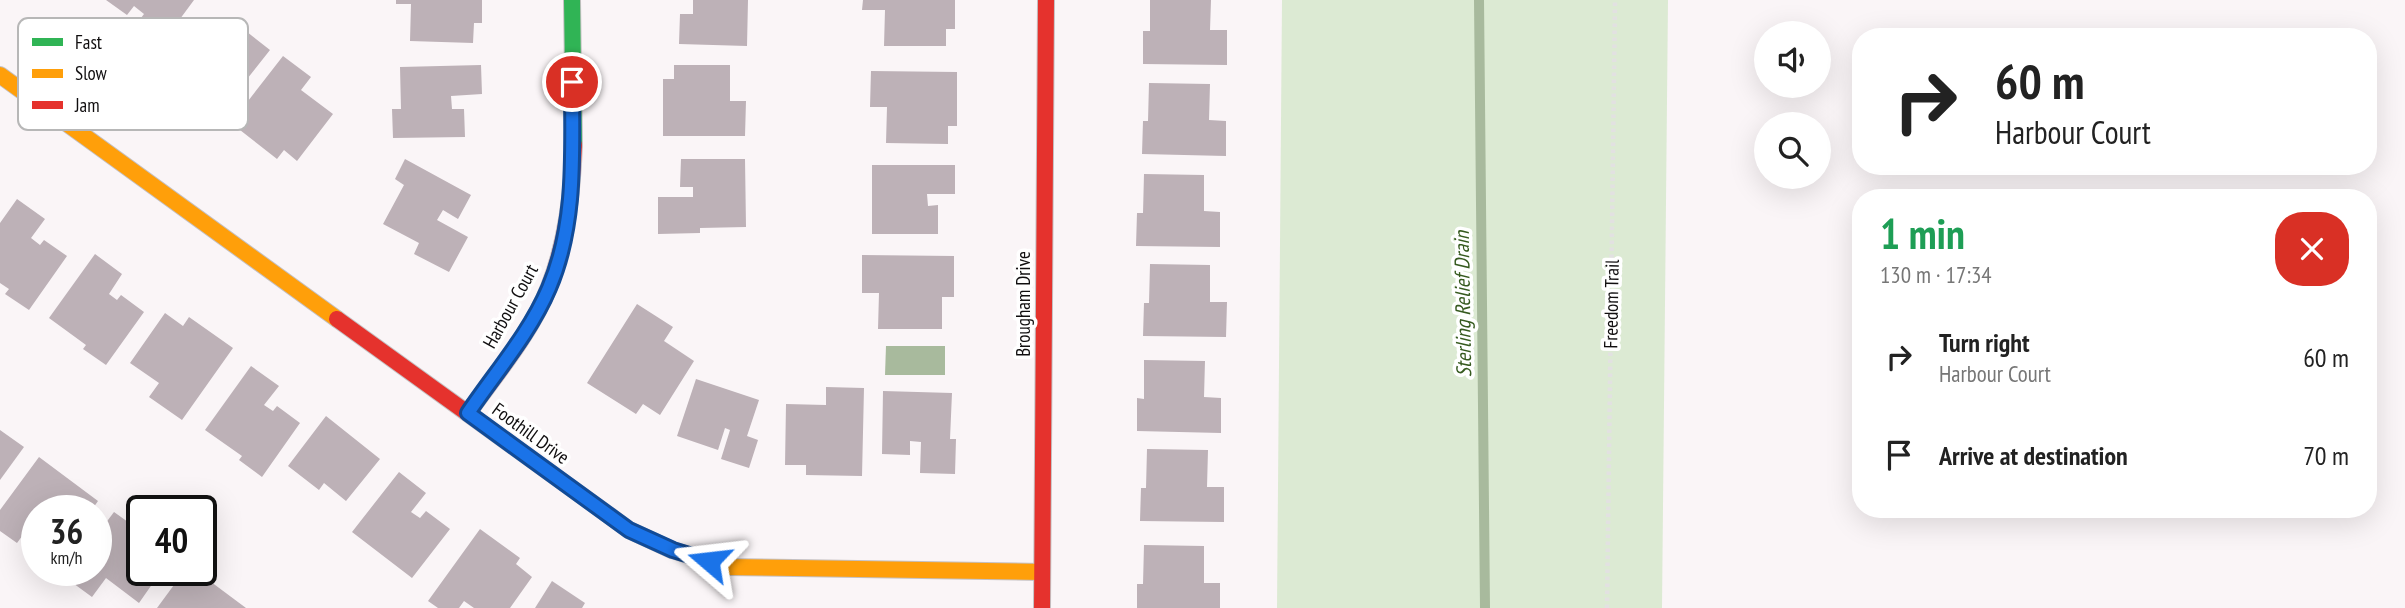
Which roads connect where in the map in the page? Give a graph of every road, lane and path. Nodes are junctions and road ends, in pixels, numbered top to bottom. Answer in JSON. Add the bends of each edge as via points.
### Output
{"nodes":[{"id":1,"x":572,"y":0,"type":"edge"},
{"id":2,"x":1046,"y":0,"type":"edge"},
{"id":3,"x":1615,"y":0,"type":"edge"},
{"id":4,"x":0,"y":75,"type":"edge"},
{"id":5,"x":18,"y":88,"type":"edge"},
{"id":6,"x":76,"y":130,"type":"edge"},
{"id":7,"x":468,"y":413,"type":"junction"},
{"id":8,"x":1042,"y":572,"type":"junction"},
{"id":9,"x":1042,"y":608,"type":"edge"},
{"id":10,"x":1607,"y":608,"type":"edge"}],
"edges":[{"from":1,"to":7,"type":"street","name":"Harbour Court","via":[[571,191],[561,251],[549,288]]},
{"from":2,"to":8,"type":"street","name":"Brougham Drive"},
{"from":3,"to":10,"type":"path","name":"Freedom Trail"},
{"from":4,"to":5,"type":"street","name":"Foothill Drive"},
{"from":6,"to":7,"type":"street","name":"Foothill Drive"},
{"from":7,"to":8,"type":"street","name":"Foothill Drive","via":[[629,530],[727,567]]},
{"from":8,"to":9,"type":"street","name":"Brougham Drive"}]}
